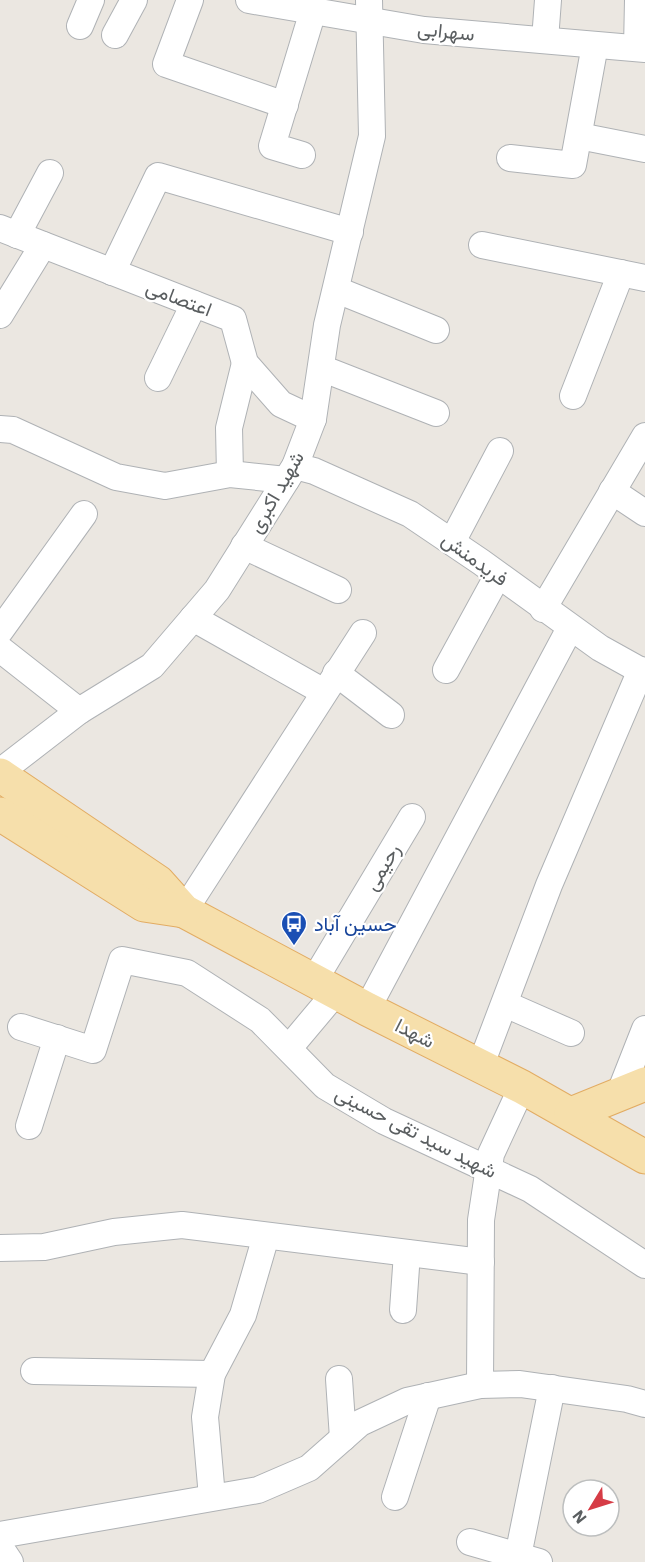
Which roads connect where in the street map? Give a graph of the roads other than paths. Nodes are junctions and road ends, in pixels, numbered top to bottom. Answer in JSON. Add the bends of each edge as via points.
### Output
{"nodes":[{"id":1,"x":92,"y":0,"type":"edge"},
{"id":2,"x":134,"y":0,"type":"edge"},
{"id":3,"x":190,"y":0,"type":"edge"},
{"id":4,"x":249,"y":0,"type":"edge"},
{"id":5,"x":548,"y":0,"type":"edge"},
{"id":6,"x":638,"y":0,"type":"edge"},
{"id":7,"x":368,"y":10,"type":"edge"},
{"id":8,"x":313,"y":11,"type":"junction"},
{"id":9,"x":80,"y":26,"type":"dead end"},
{"id":10,"x":115,"y":35,"type":"dead end"},
{"id":11,"x":545,"y":40,"type":"junction"},
{"id":12,"x":596,"y":45,"type":"junction"},
{"id":13,"x":641,"y":49,"type":"edge"},
{"id":14,"x":285,"y":105,"type":"junction"},
{"id":15,"x":579,"y":136,"type":"junction"},
{"id":16,"x":645,"y":149,"type":"edge"},
{"id":17,"x":302,"y":155,"type":"dead end"},
{"id":18,"x":510,"y":158,"type":"dead end"},
{"id":19,"x":50,"y":173,"type":"dead end"},
{"id":20,"x":9,"y":231,"type":"edge"},
{"id":21,"x":350,"y":232,"type":"junction"},
{"id":22,"x":43,"y":245,"type":"junction"},
{"id":23,"x":482,"y":245,"type":"dead end"},
{"id":24,"x":112,"y":272,"type":"junction"},
{"id":25,"x":633,"y":275,"type":"edge"},
{"id":26,"x":337,"y":290,"type":"junction"},
{"id":27,"x":194,"y":304,"type":"junction"},
{"id":28,"x":0,"y":315,"type":"edge"},
{"id":29,"x":436,"y":330,"type":"dead end"},
{"id":30,"x":245,"y":363,"type":"junction"},
{"id":31,"x":321,"y":368,"type":"junction"},
{"id":32,"x":158,"y":378,"type":"dead end"},
{"id":33,"x":573,"y":396,"type":"dead end"},
{"id":34,"x":436,"y":413,"type":"dead end"},
{"id":35,"x":313,"y":419,"type":"junction"},
{"id":36,"x":0,"y":429,"type":"edge"},
{"id":37,"x":645,"y":436,"type":"edge"},
{"id":38,"x":500,"y":451,"type":"dead end"},
{"id":39,"x":291,"y":473,"type":"junction"},
{"id":40,"x":230,"y":474,"type":"junction"},
{"id":41,"x":612,"y":491,"type":"junction"},
{"id":42,"x":645,"y":513,"type":"edge"},
{"id":43,"x":84,"y":514,"type":"dead end"},
{"id":44,"x":452,"y":542,"type":"junction"},
{"id":45,"x":244,"y":546,"type":"junction"},
{"id":46,"x":498,"y":575,"type":"junction"},
{"id":47,"x":338,"y":590,"type":"dead end"},
{"id":48,"x":543,"y":609,"type":"junction"},
{"id":49,"x":193,"y":618,"type":"junction"},
{"id":50,"x":570,"y":628,"type":"junction"},
{"id":51,"x":0,"y":631,"type":"edge"},
{"id":52,"x":363,"y":633,"type":"dead end"},
{"id":53,"x":0,"y":649,"type":"edge"},
{"id":54,"x":446,"y":670,"type":"dead end"},
{"id":55,"x":643,"y":672,"type":"edge"},
{"id":56,"x":330,"y":683,"type":"junction"},
{"id":57,"x":80,"y":711,"type":"junction"},
{"id":58,"x":391,"y":715,"type":"dead end"},
{"id":59,"x":0,"y":773,"type":"edge"},
{"id":60,"x":0,"y":814,"type":"edge"},
{"id":61,"x":412,"y":817,"type":"dead end"},
{"id":62,"x":184,"y":910,"type":"junction"},
{"id":63,"x":326,"y":985,"type":"junction"},
{"id":64,"x":506,"y":1004,"type":"junction"},
{"id":65,"x":367,"y":1009,"type":"junction"},
{"id":66,"x":21,"y":1026,"type":"dead end"},
{"id":67,"x":645,"y":1029,"type":"edge"},
{"id":68,"x":571,"y":1033,"type":"dead end"},
{"id":69,"x":57,"y":1038,"type":"junction"},
{"id":70,"x":289,"y":1048,"type":"junction"},
{"id":71,"x":480,"y":1067,"type":"junction"},
{"id":72,"x":522,"y":1087,"type":"junction"},
{"id":73,"x":632,"y":1089,"type":"edge"},
{"id":74,"x":571,"y":1114,"type":"junction"},
{"id":75,"x":29,"y":1126,"type":"dead end"},
{"id":76,"x":644,"y":1149,"type":"edge"},
{"id":77,"x":489,"y":1171,"type":"junction"},
{"id":78,"x":266,"y":1236,"type":"junction"},
{"id":79,"x":0,"y":1248,"type":"edge"},
{"id":80,"x":407,"y":1253,"type":"junction"},
{"id":81,"x":482,"y":1262,"type":"junction"},
{"id":82,"x":645,"y":1264,"type":"edge"},
{"id":83,"x":403,"y":1310,"type":"dead end"},
{"id":84,"x":34,"y":1371,"type":"dead end"},
{"id":85,"x":212,"y":1374,"type":"junction"},
{"id":86,"x":339,"y":1379,"type":"dead end"},
{"id":87,"x":480,"y":1384,"type":"junction"},
{"id":88,"x":552,"y":1388,"type":"junction"},
{"id":89,"x":428,"y":1396,"type":"junction"},
{"id":90,"x":645,"y":1404,"type":"edge"},
{"id":91,"x":343,"y":1438,"type":"junction"},
{"id":92,"x":212,"y":1497,"type":"junction"},
{"id":93,"x":395,"y":1497,"type":"dead end"},
{"id":94,"x":0,"y":1535,"type":"edge"},
{"id":95,"x":470,"y":1542,"type":"dead end"},
{"id":96,"x":0,"y":1547,"type":"edge"},
{"id":97,"x":529,"y":1559,"type":"edge"},
{"id":98,"x":10,"y":1562,"type":"edge"}],
"edges":[{"from":1,"to":9,"type":"street"},
{"from":2,"to":10,"type":"street"},
{"from":3,"to":14,"type":"street","via":[[166,64]]},
{"from":4,"to":8,"type":"street","name":"سهرابی"},
{"from":5,"to":11,"type":"street"},
{"from":6,"to":13,"type":"street"},
{"from":7,"to":8,"type":"street","name":"سهرابی"},
{"from":7,"to":11,"type":"street","name":"سهرابی","via":[[424,30]]},
{"from":7,"to":21,"type":"street","name":"شهید اکبری","via":[[372,136]]},
{"from":8,"to":14,"type":"street"},
{"from":11,"to":12,"type":"street","name":"سهرابی"},
{"from":12,"to":13,"type":"street","name":"سهرابی"},
{"from":12,"to":15,"type":"street"},
{"from":14,"to":17,"type":"street","via":[[272,146]]},
{"from":15,"to":16,"type":"street"},
{"from":15,"to":18,"type":"street","via":[[573,165]]},
{"from":19,"to":20,"type":"street"},
{"from":20,"to":22,"type":"street","name":"اعتصامی"},
{"from":21,"to":24,"type":"street","via":[[158,176]]},
{"from":21,"to":26,"type":"street","name":"شهید اکبری"},
{"from":22,"to":24,"type":"street","name":"اعتصامی"},
{"from":22,"to":28,"type":"street"},
{"from":23,"to":25,"type":"street"},
{"from":24,"to":27,"type":"street","name":"اعتصامی"},
{"from":25,"to":33,"type":"street"},
{"from":26,"to":29,"type":"street"},
{"from":26,"to":31,"type":"street","name":"شهید اکبری"},
{"from":27,"to":30,"type":"street","name":"اعتصامی","via":[[233,319]]},
{"from":27,"to":32,"type":"street"},
{"from":30,"to":35,"type":"street","name":"اعتصامی","via":[[281,404]]},
{"from":30,"to":40,"type":"street","via":[[229,428]]},
{"from":31,"to":34,"type":"street"},
{"from":31,"to":35,"type":"street","name":"شهید اکبری"},
{"from":35,"to":39,"type":"street","name":"شهید اکبری"},
{"from":36,"to":40,"type":"street","name":"فریدمنش","via":[[13,430],[116,477],[165,486]]},
{"from":37,"to":41,"type":"street"},
{"from":38,"to":44,"type":"street"},
{"from":39,"to":40,"type":"street","name":"فریدمنش"},
{"from":39,"to":44,"type":"street","name":"فریدمنش","via":[[314,471],[410,514]]},
{"from":39,"to":45,"type":"street","name":"شهید اکبری"},
{"from":41,"to":42,"type":"street"},
{"from":41,"to":48,"type":"street"},
{"from":43,"to":51,"type":"street"},
{"from":44,"to":46,"type":"street","name":"فریدمنش"},
{"from":45,"to":47,"type":"street"},
{"from":45,"to":49,"type":"street","name":"شهید اکبری","via":[[217,590]]},
{"from":46,"to":48,"type":"street","name":"فریدمنش"},
{"from":46,"to":54,"type":"street"},
{"from":48,"to":50,"type":"street","name":"فریدمنش"},
{"from":49,"to":56,"type":"street"},
{"from":49,"to":57,"type":"street","name":"شهید اکبری","via":[[152,666]]},
{"from":50,"to":55,"type":"street","name":"فریدمنش"},
{"from":50,"to":65,"type":"street"},
{"from":52,"to":56,"type":"street"},
{"from":53,"to":57,"type":"street"},
{"from":55,"to":64,"type":"street","via":[[549,885]]},
{"from":56,"to":58,"type":"street"},
{"from":56,"to":62,"type":"street"},
{"from":57,"to":59,"type":"street","name":"شهید اکبری"},
{"from":59,"to":62,"type":"main road","name":"شهدا","via":[[158,882]]},
{"from":60,"to":62,"type":"main road","name":"شهدا","via":[[144,905]]},
{"from":61,"to":63,"type":"street","name":"رحیمی"},
{"from":62,"to":63,"type":"main road","name":"شهدا"},
{"from":63,"to":65,"type":"main road","name":"شهدا"},
{"from":63,"to":70,"type":"street","name":"رحیمی"},
{"from":64,"to":68,"type":"street"},
{"from":64,"to":71,"type":"street"},
{"from":65,"to":71,"type":"main road","name":"شهدا"},
{"from":66,"to":69,"type":"street","name":"شهید سید تقی حسینی"},
{"from":67,"to":73,"type":"street"},
{"from":69,"to":70,"type":"street","name":"شهید سید تقی حسینی","via":[[93,1050],[122,960],[187,973],[260,1020]]},
{"from":69,"to":75,"type":"street"},
{"from":70,"to":77,"type":"street","name":"شهید سید تقی حسینی","via":[[325,1086],[384,1121]]},
{"from":71,"to":72,"type":"main road","name":"شهدا"},
{"from":72,"to":74,"type":"main road","name":"شهدا"},
{"from":72,"to":77,"type":"street","via":[[492,1154]]},
{"from":73,"to":74,"type":"main road"},
{"from":74,"to":76,"type":"main road","name":"شهدا"},
{"from":77,"to":81,"type":"street","via":[[481,1221]]},
{"from":77,"to":82,"type":"street","name":"شهید سید تقی حسینی","via":[[530,1189]]},
{"from":78,"to":79,"type":"street","via":[[182,1225],[114,1232],[44,1247]]},
{"from":78,"to":80,"type":"street"},
{"from":78,"to":85,"type":"street","via":[[243,1315]]},
{"from":80,"to":81,"type":"street"},
{"from":80,"to":83,"type":"street"},
{"from":81,"to":87,"type":"street"},
{"from":84,"to":85,"type":"street"},
{"from":85,"to":92,"type":"street","via":[[205,1417]]},
{"from":86,"to":91,"type":"street"},
{"from":87,"to":88,"type":"street"},
{"from":87,"to":89,"type":"street"},
{"from":88,"to":90,"type":"street"},
{"from":88,"to":97,"type":"street"},
{"from":89,"to":91,"type":"street","via":[[407,1401],[360,1423]]},
{"from":89,"to":93,"type":"street"},
{"from":91,"to":92,"type":"street","via":[[309,1468],[258,1490]]},
{"from":92,"to":94,"type":"street"},
{"from":95,"to":97,"type":"street"},
{"from":96,"to":98,"type":"street"}]}
